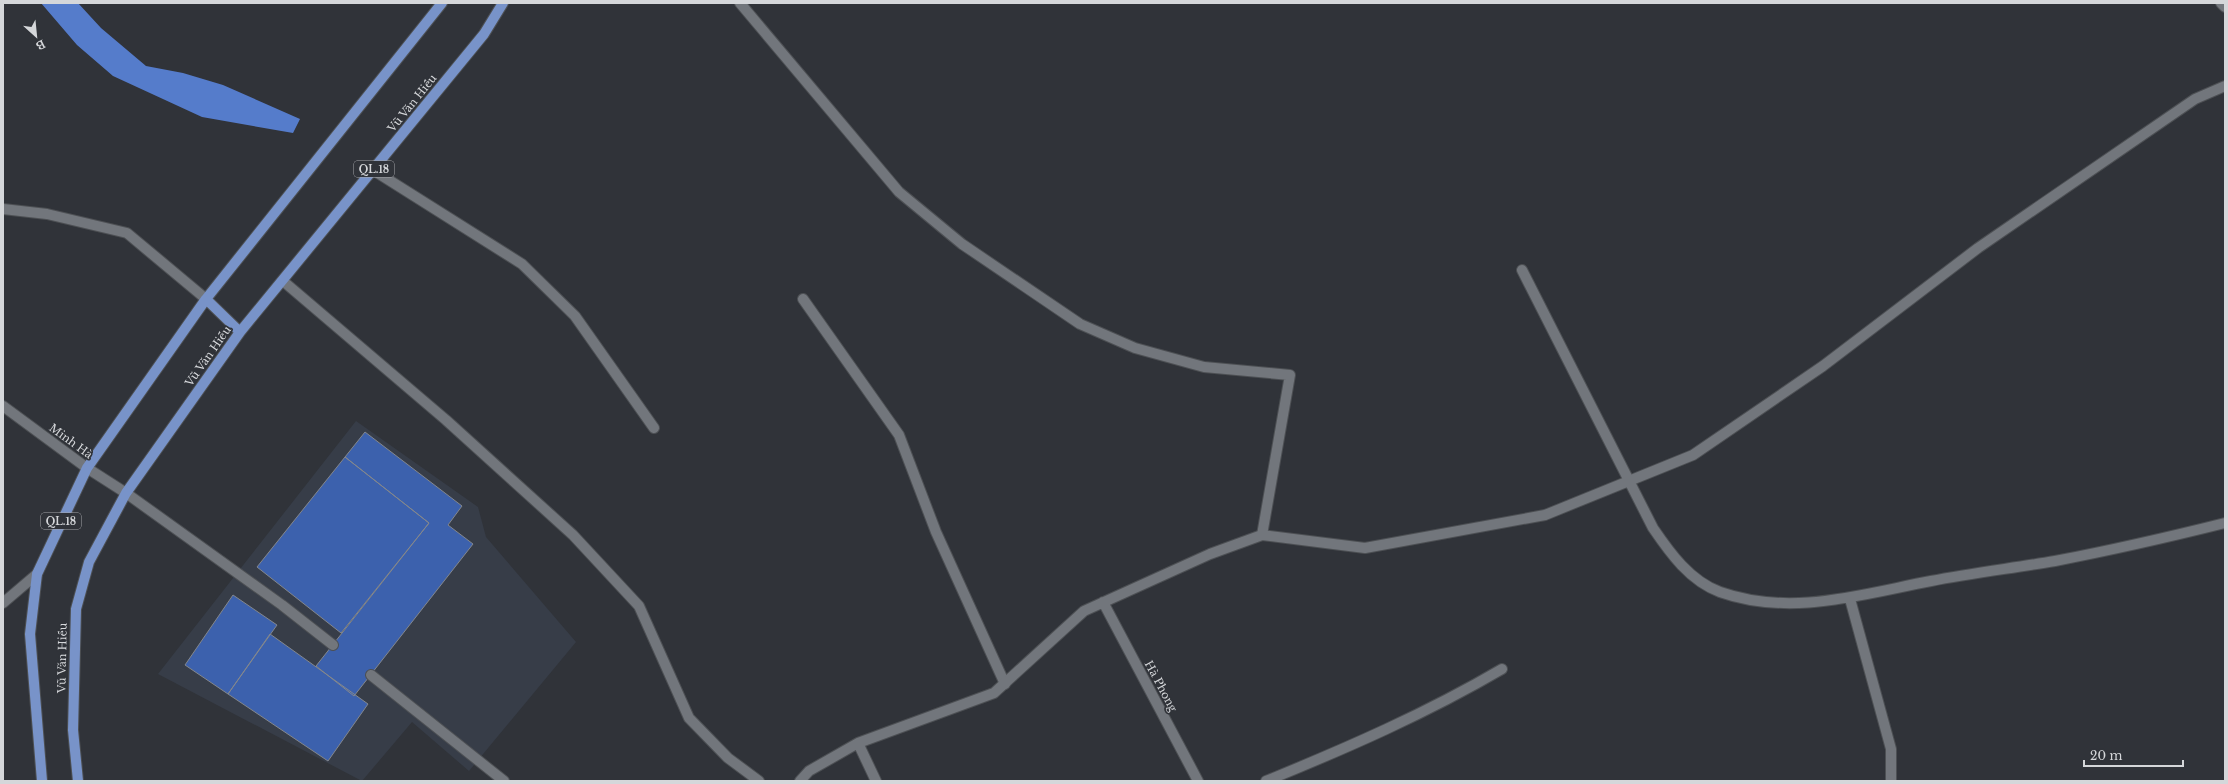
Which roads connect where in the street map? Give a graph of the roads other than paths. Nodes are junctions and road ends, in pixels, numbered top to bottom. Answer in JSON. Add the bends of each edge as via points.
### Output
{"nodes":[{"id":1,"x":442,"y":3,"type":"edge"},
{"id":2,"x":503,"y":3,"type":"edge"},
{"id":3,"x":740,"y":3,"type":"edge"},
{"id":4,"x":2221,"y":3,"type":"edge"},
{"id":5,"x":2225,"y":7,"type":"edge"},
{"id":6,"x":2225,"y":86,"type":"edge"},
{"id":7,"x":373,"y":170,"type":"junction"},
{"id":8,"x":3,"y":209,"type":"edge"},
{"id":9,"x":1522,"y":270,"type":"dead end"},
{"id":10,"x":283,"y":281,"type":"junction"},
{"id":11,"x":206,"y":299,"type":"junction"},
{"id":12,"x":803,"y":299,"type":"dead end"},
{"id":13,"x":240,"y":332,"type":"junction"},
{"id":14,"x":3,"y":406,"type":"edge"},
{"id":15,"x":654,"y":428,"type":"dead end"},
{"id":16,"x":87,"y":468,"type":"junction"},
{"id":17,"x":1629,"y":482,"type":"junction"},
{"id":18,"x":126,"y":493,"type":"junction"},
{"id":19,"x":2225,"y":523,"type":"edge"},
{"id":20,"x":1262,"y":535,"type":"junction"},
{"id":21,"x":38,"y":574,"type":"junction"},
{"id":22,"x":1850,"y":599,"type":"junction"},
{"id":23,"x":1103,"y":602,"type":"junction"},
{"id":24,"x":3,"y":603,"type":"edge"},
{"id":25,"x":332,"y":645,"type":"dead end"},
{"id":26,"x":1502,"y":669,"type":"dead end"},
{"id":27,"x":370,"y":675,"type":"dead end"},
{"id":28,"x":1005,"y":684,"type":"junction"},
{"id":29,"x":858,"y":743,"type":"junction"},
{"id":30,"x":42,"y":781,"type":"edge"},
{"id":31,"x":78,"y":781,"type":"edge"},
{"id":32,"x":504,"y":781,"type":"edge"},
{"id":33,"x":759,"y":781,"type":"edge"},
{"id":34,"x":800,"y":781,"type":"edge"},
{"id":35,"x":876,"y":781,"type":"edge"},
{"id":36,"x":1198,"y":781,"type":"edge"},
{"id":37,"x":1266,"y":781,"type":"edge"},
{"id":38,"x":1891,"y":781,"type":"edge"}],
"edges":[{"from":1,"to":11,"type":"main road","number":"QL.18"},
{"from":2,"to":7,"type":"main road","name":"Vũ Văn Hiếu","number":"QL.18","via":[[484,34]]},
{"from":3,"to":20,"type":"street","via":[[899,192],[962,244],[1073,320],[1135,348],[1204,367],[1290,375]]},
{"from":4,"to":5,"type":"street"},
{"from":6,"to":17,"type":"street","via":[[2195,99],[1978,248],[1823,366],[1693,455]]},
{"from":7,"to":10,"type":"main road","name":"Vũ Văn Hiếu","number":"QL.18"},
{"from":7,"to":15,"type":"street","via":[[522,264],[575,316]]},
{"from":8,"to":11,"type":"street","via":[[47,214],[127,233]]},
{"from":9,"to":17,"type":"street"},
{"from":10,"to":13,"type":"main road","name":"Vũ Văn Hiếu","number":"QL.18"},
{"from":10,"to":33,"type":"street","via":[[446,420],[573,535],[639,606],[689,718],[728,758]]},
{"from":11,"to":13,"type":"main road"},
{"from":11,"to":16,"type":"main road","number":"QL.18"},
{"from":12,"to":28,"type":"street","via":[[899,435],[936,532]]},
{"from":13,"to":18,"type":"main road","name":"Vũ Văn Hiếu","number":"QL.18"},
{"from":14,"to":16,"type":"street","name":"Minh Hà"},
{"from":16,"to":18,"type":"street","name":"Minh Hà"},
{"from":16,"to":21,"type":"main road","number":"QL.18"},
{"from":17,"to":20,"type":"street","via":[[1545,515],[1365,548]]},
{"from":17,"to":22,"type":"street","via":[[1653,528],[1671,555],[1687,572],[1719,592],[1752,600],[1794,603]]},
{"from":18,"to":25,"type":"street","name":"Minh Hà","via":[[282,605]]},
{"from":18,"to":31,"type":"main road","name":"Vũ Văn Hiếu","number":"QL.18","via":[[90,562],[76,609],[73,730]]},
{"from":19,"to":22,"type":"street","via":[[2062,559],[1931,581]]},
{"from":20,"to":23,"type":"street","via":[[1210,554]]},
{"from":21,"to":24,"type":"street"},
{"from":21,"to":30,"type":"main road","number":"QL.18","via":[[30,634]]},
{"from":22,"to":38,"type":"street","via":[[1891,750]]},
{"from":23,"to":28,"type":"street","via":[[1084,611]]},
{"from":23,"to":36,"type":"street","name":"Hà Phong"},
{"from":26,"to":37,"type":"street","via":[[1454,697]]},
{"from":27,"to":32,"type":"street"},
{"from":28,"to":29,"type":"street","via":[[994,693]]},
{"from":29,"to":34,"type":"street","via":[[808,771]]},
{"from":29,"to":35,"type":"street"}]}
